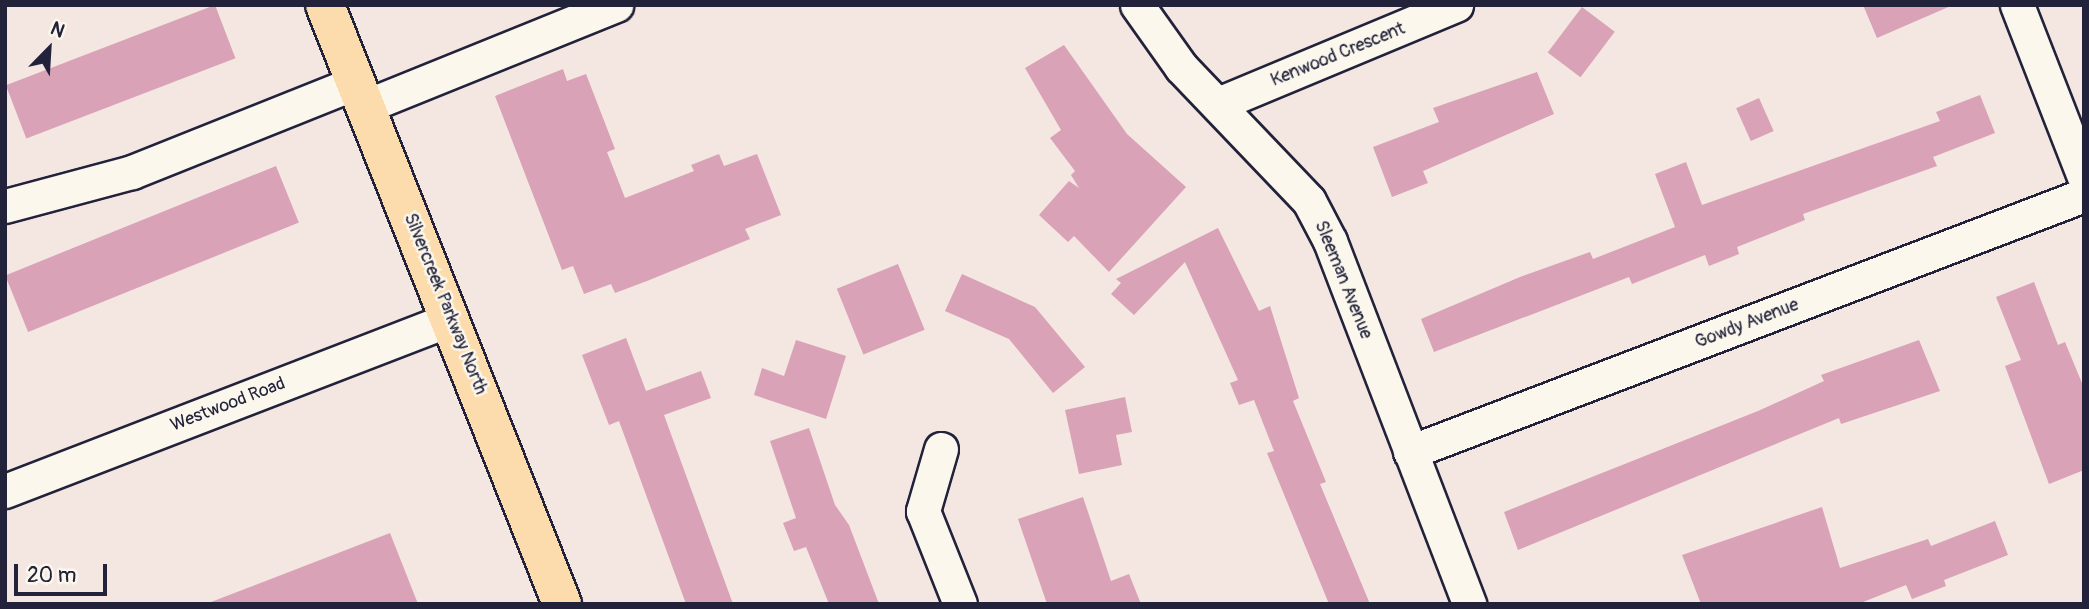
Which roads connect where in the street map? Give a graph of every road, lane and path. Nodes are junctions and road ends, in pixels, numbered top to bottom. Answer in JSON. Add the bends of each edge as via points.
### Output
{"nodes":[{"id":1,"x":325,"y":5,"type":"edge"},
{"id":2,"x":616,"y":5,"type":"edge"},
{"id":3,"x":1137,"y":5,"type":"edge"},
{"id":4,"x":1456,"y":5,"type":"edge"},
{"id":5,"x":2017,"y":5,"type":"edge"},
{"id":6,"x":362,"y":94,"type":"junction"},
{"id":7,"x":1218,"y":104,"type":"junction"},
{"id":8,"x":2084,"y":177,"type":"edge"},
{"id":9,"x":2084,"y":195,"type":"edge"},
{"id":10,"x":5,"y":206,"type":"edge"},
{"id":11,"x":452,"y":319,"type":"junction"},
{"id":12,"x":941,"y":449,"type":"dead end"},
{"id":13,"x":1410,"y":452,"type":"junction"},
{"id":14,"x":5,"y":491,"type":"edge"},
{"id":15,"x":562,"y":604,"type":"edge"},
{"id":16,"x":960,"y":604,"type":"edge"},
{"id":17,"x":1469,"y":604,"type":"edge"}],
"edges":[{"from":1,"to":6,"type":"main road","name":"Silvercreek Parkway North"},
{"from":2,"to":6,"type":"street"},
{"from":3,"to":7,"type":"street","name":"Sleeman Avenue","via":[[1181,68]]},
{"from":4,"to":7,"type":"street","name":"Kenwood Crescent"},
{"from":5,"to":8,"type":"street"},
{"from":6,"to":10,"type":"street","via":[[132,173]]},
{"from":6,"to":11,"type":"main road","name":"Silvercreek Parkway North"},
{"from":7,"to":13,"type":"street","name":"Sleeman Avenue","via":[[1309,201],[1330,241]]},
{"from":9,"to":13,"type":"street","name":"Gowdy Avenue"},
{"from":11,"to":14,"type":"street","name":"Westwood Road"},
{"from":11,"to":15,"type":"main road","name":"Silvercreek Parkway North"},
{"from":12,"to":16,"type":"street","via":[[923,510]]},
{"from":13,"to":17,"type":"street","name":"Sleeman Avenue"}]}
